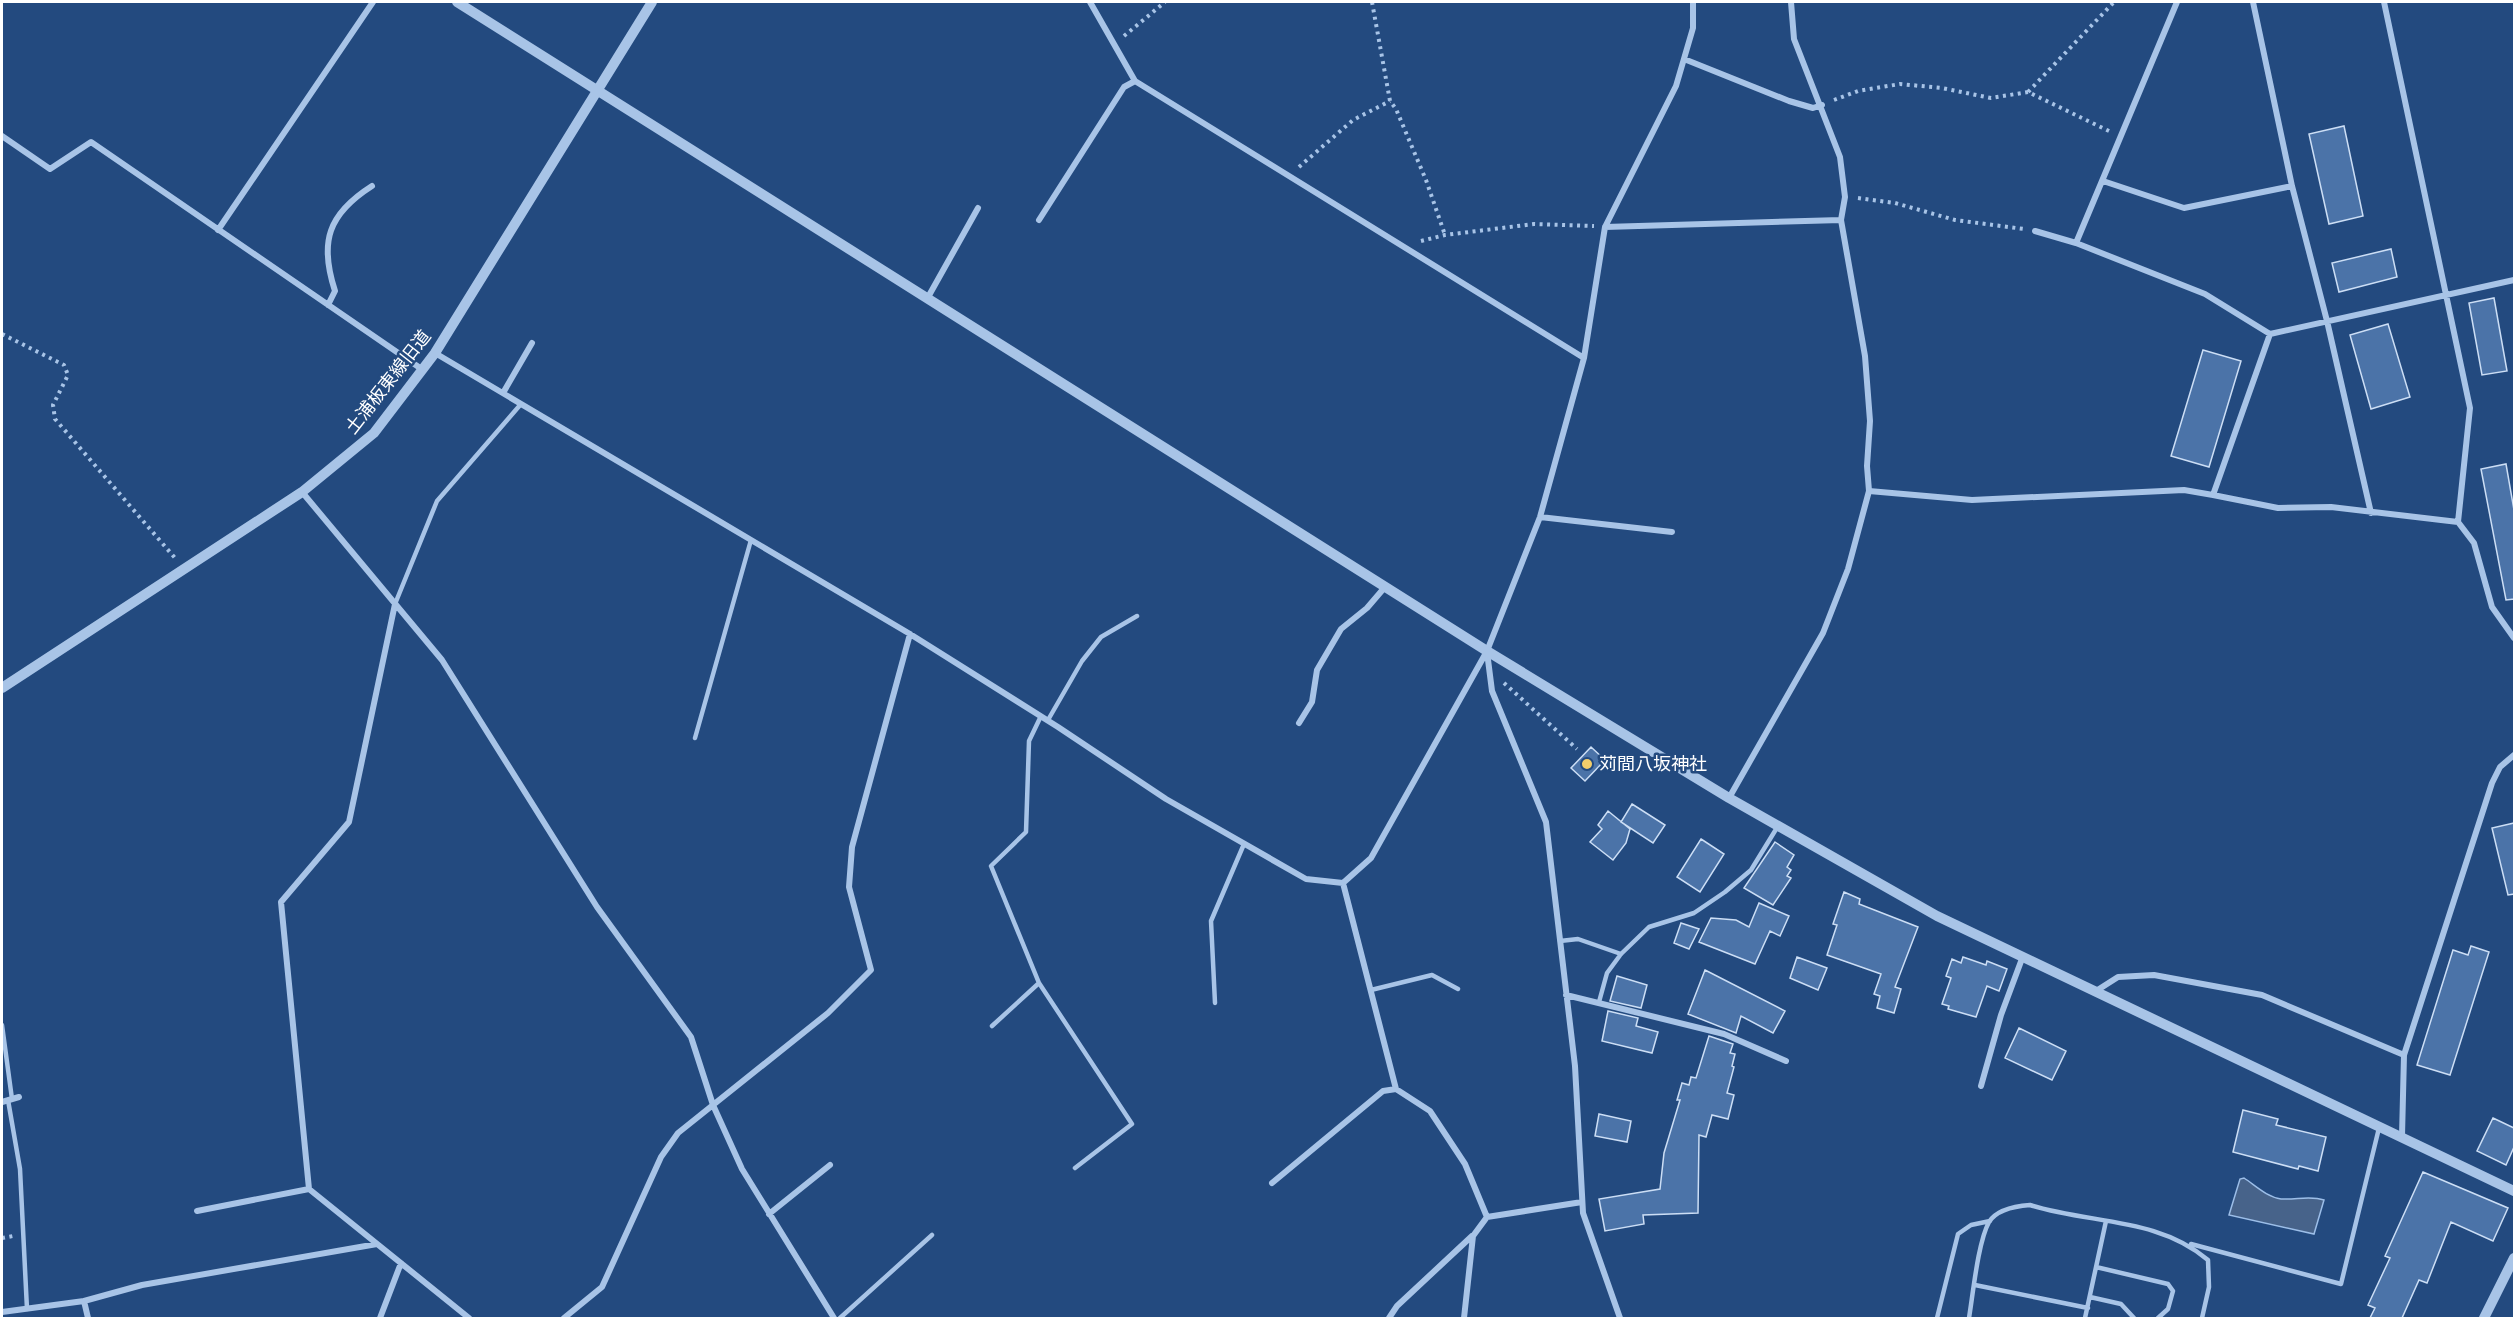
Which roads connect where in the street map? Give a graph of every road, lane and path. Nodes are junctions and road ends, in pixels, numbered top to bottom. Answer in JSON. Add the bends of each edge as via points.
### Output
{"nodes":[{"id":1,"x":373,"y":2,"type":"edge"},
{"id":2,"x":652,"y":2,"type":"edge"},
{"id":3,"x":1090,"y":2,"type":"edge"},
{"id":4,"x":1165,"y":2,"type":"edge"},
{"id":5,"x":1372,"y":2,"type":"edge"},
{"id":6,"x":1693,"y":2,"type":"edge"},
{"id":7,"x":1791,"y":2,"type":"edge"},
{"id":8,"x":2114,"y":2,"type":"edge"},
{"id":9,"x":2177,"y":2,"type":"edge"},
{"id":10,"x":2253,"y":2,"type":"edge"},
{"id":11,"x":2384,"y":2,"type":"edge"},
{"id":12,"x":461,"y":3,"type":"edge"},
{"id":13,"x":1115,"y":43,"type":"junction"},
{"id":14,"x":1684,"y":59,"type":"junction"},
{"id":15,"x":1135,"y":81,"type":"junction"},
{"id":16,"x":598,"y":92,"type":"junction"},
{"id":17,"x":2028,"y":92,"type":"junction"},
{"id":18,"x":1390,"y":101,"type":"junction"},
{"id":19,"x":1822,"y":105,"type":"junction"},
{"id":20,"x":2,"y":136,"type":"edge"},
{"id":21,"x":2121,"y":136,"type":"junction"},
{"id":22,"x":1289,"y":176,"type":"junction"},
{"id":23,"x":2103,"y":181,"type":"junction"},
{"id":24,"x":372,"y":186,"type":"dead end"},
{"id":25,"x":2292,"y":186,"type":"junction"},
{"id":26,"x":1845,"y":197,"type":"junction"},
{"id":27,"x":978,"y":208,"type":"dead end"},
{"id":28,"x":1039,"y":219,"type":"dead end"},
{"id":29,"x":1841,"y":220,"type":"junction"},
{"id":30,"x":1605,"y":226,"type":"junction"},
{"id":31,"x":218,"y":230,"type":"junction"},
{"id":32,"x":2035,"y":231,"type":"joint"},
{"id":33,"x":1445,"y":235,"type":"junction"},
{"id":34,"x":2076,"y":243,"type":"junction"},
{"id":35,"x":1407,"y":250,"type":"junction"},
{"id":36,"x":2514,"y":281,"type":"edge"},
{"id":37,"x":2445,"y":295,"type":"junction"},
{"id":38,"x":927,"y":299,"type":"junction"},
{"id":39,"x":328,"y":305,"type":"junction"},
{"id":40,"x":2327,"y":321,"type":"junction"},
{"id":41,"x":2,"y":334,"type":"edge"},
{"id":42,"x":2270,"y":334,"type":"junction"},
{"id":43,"x":532,"y":343,"type":"dead end"},
{"id":44,"x":435,"y":353,"type":"junction"},
{"id":45,"x":1584,"y":358,"type":"junction"},
{"id":46,"x":423,"y":370,"type":"junction"},
{"id":47,"x":503,"y":393,"type":"junction"},
{"id":48,"x":521,"y":404,"type":"junction"},
{"id":49,"x":1869,"y":491,"type":"junction"},
{"id":50,"x":302,"y":492,"type":"junction"},
{"id":51,"x":2213,"y":495,"type":"junction"},
{"id":52,"x":2371,"y":513,"type":"junction"},
{"id":53,"x":1540,"y":517,"type":"junction"},
{"id":54,"x":2458,"y":522,"type":"junction"},
{"id":55,"x":1672,"y":532,"type":"dead end"},
{"id":56,"x":751,"y":540,"type":"junction"},
{"id":57,"x":183,"y":568,"type":"junction"},
{"id":58,"x":1385,"y":587,"type":"junction"},
{"id":59,"x":395,"y":604,"type":"junction"},
{"id":60,"x":1137,"y":616,"type":"dead end"},
{"id":61,"x":910,"y":634,"type":"junction"},
{"id":62,"x":2514,"y":638,"type":"edge"},
{"id":63,"x":1487,"y":651,"type":"junction"},
{"id":64,"x":1489,"y":669,"type":"junction"},
{"id":65,"x":2,"y":688,"type":"edge"},
{"id":66,"x":1041,"y":716,"type":"junction"},
{"id":67,"x":1048,"y":720,"type":"junction"},
{"id":68,"x":1299,"y":723,"type":"dead end"},
{"id":69,"x":696,"y":738,"type":"dead end"},
{"id":70,"x":1577,"y":749,"type":"dead end"},
{"id":71,"x":2514,"y":755,"type":"edge"},
{"id":72,"x":1729,"y":798,"type":"junction"},
{"id":73,"x":1779,"y":826,"type":"junction"},
{"id":74,"x":1244,"y":844,"type":"junction"},
{"id":75,"x":1343,"y":883,"type":"junction"},
{"id":76,"x":1560,"y":941,"type":"junction"},
{"id":77,"x":1621,"y":954,"type":"junction"},
{"id":78,"x":2023,"y":956,"type":"junction"},
{"id":79,"x":1040,"y":983,"type":"junction"},
{"id":80,"x":1458,"y":989,"type":"dead end"},
{"id":81,"x":1371,"y":990,"type":"junction"},
{"id":82,"x":2096,"y":991,"type":"junction"},
{"id":83,"x":1566,"y":995,"type":"junction"},
{"id":84,"x":1599,"y":1002,"type":"junction"},
{"id":85,"x":1215,"y":1003,"type":"dead end"},
{"id":86,"x":2,"y":1025,"type":"edge"},
{"id":87,"x":992,"y":1026,"type":"dead end"},
{"id":88,"x":2404,"y":1055,"type":"junction"},
{"id":89,"x":1786,"y":1061,"type":"dead end"},
{"id":90,"x":1981,"y":1086,"type":"dead end"},
{"id":91,"x":1396,"y":1089,"type":"junction"},
{"id":92,"x":10,"y":1099,"type":"edge"},
{"id":93,"x":713,"y":1105,"type":"junction"},
{"id":94,"x":2380,"y":1125,"type":"junction"},
{"id":95,"x":2402,"y":1136,"type":"junction"},
{"id":96,"x":830,"y":1165,"type":"dead end"},
{"id":97,"x":1074,"y":1168,"type":"dead end"},
{"id":98,"x":1272,"y":1183,"type":"dead end"},
{"id":99,"x":309,"y":1189,"type":"junction"},
{"id":100,"x":2514,"y":1191,"type":"edge"},
{"id":101,"x":1582,"y":1202,"type":"junction"},
{"id":102,"x":197,"y":1211,"type":"dead end"},
{"id":103,"x":770,"y":1214,"type":"junction"},
{"id":104,"x":1487,"y":1217,"type":"junction"},
{"id":105,"x":1990,"y":1221,"type":"junction"},
{"id":106,"x":2106,"y":1221,"type":"junction"},
{"id":107,"x":932,"y":1235,"type":"dead end"},
{"id":108,"x":1473,"y":1236,"type":"junction"},
{"id":109,"x":377,"y":1244,"type":"junction"},
{"id":110,"x":2189,"y":1244,"type":"junction"},
{"id":111,"x":2514,"y":1258,"type":"edge"},
{"id":112,"x":401,"y":1263,"type":"junction"},
{"id":113,"x":2096,"y":1267,"type":"junction"},
{"id":114,"x":1975,"y":1285,"type":"junction"},
{"id":115,"x":2090,"y":1297,"type":"junction"},
{"id":116,"x":84,"y":1301,"type":"junction"},
{"id":117,"x":2088,"y":1308,"type":"junction"},
{"id":118,"x":27,"y":1309,"type":"junction"},
{"id":119,"x":2,"y":1312,"type":"edge"},
{"id":120,"x":88,"y":1318,"type":"edge"},
{"id":121,"x":380,"y":1318,"type":"edge"},
{"id":122,"x":469,"y":1318,"type":"edge"},
{"id":123,"x":564,"y":1318,"type":"edge"},
{"id":124,"x":834,"y":1318,"type":"edge"},
{"id":125,"x":840,"y":1318,"type":"edge"},
{"id":126,"x":1389,"y":1318,"type":"edge"},
{"id":127,"x":1464,"y":1318,"type":"edge"},
{"id":128,"x":1620,"y":1318,"type":"edge"},
{"id":129,"x":1937,"y":1318,"type":"edge"},
{"id":130,"x":1969,"y":1318,"type":"edge"},
{"id":131,"x":2085,"y":1318,"type":"edge"},
{"id":132,"x":2134,"y":1318,"type":"edge"},
{"id":133,"x":2158,"y":1318,"type":"edge"},
{"id":134,"x":2202,"y":1318,"type":"edge"},
{"id":135,"x":2484,"y":1318,"type":"edge"}],
"edges":[{"from":1,"to":31,"type":"street"},
{"from":2,"to":16,"type":"street","name":"土浦板東線旧道"},
{"from":3,"to":13,"type":"street"},
{"from":4,"to":13,"type":"path"},
{"from":5,"to":18,"type":"path"},
{"from":6,"to":14,"type":"street","via":[[1693,28]]},
{"from":7,"to":19,"type":"street","via":[[1794,39]]},
{"from":8,"to":17,"type":"path"},
{"from":9,"to":21,"type":"street"},
{"from":10,"to":25,"type":"street"},
{"from":11,"to":37,"type":"street"},
{"from":12,"to":16,"type":"street"},
{"from":13,"to":15,"type":"street"},
{"from":14,"to":19,"type":"street","via":[[1813,108]]},
{"from":14,"to":30,"type":"street","via":[[1676,86]]},
{"from":15,"to":22,"type":"street"},
{"from":15,"to":28,"type":"street","via":[[1124,87]]},
{"from":16,"to":38,"type":"street"},
{"from":16,"to":44,"type":"street","name":"土浦板東線旧道"},
{"from":17,"to":19,"type":"path","via":[[1991,98],[1900,84],[1858,91]]},
{"from":17,"to":21,"type":"path"},
{"from":18,"to":22,"type":"path","via":[[1353,120]]},
{"from":18,"to":33,"type":"path","via":[[1426,180]]},
{"from":19,"to":26,"type":"street","via":[[1840,157]]},
{"from":20,"to":31,"type":"street","via":[[50,168],[91,142]]},
{"from":21,"to":23,"type":"street"},
{"from":22,"to":35,"type":"street"},
{"from":23,"to":25,"type":"street","via":[[2184,208]]},
{"from":23,"to":34,"type":"street"},
{"from":24,"to":39,"type":"street","via":[[351,200],[332,223],[328,270],[336,291]]},
{"from":25,"to":40,"type":"street"},
{"from":26,"to":29,"type":"street"},
{"from":26,"to":32,"type":"path","via":[[1895,203],[1955,220]]},
{"from":27,"to":38,"type":"street"},
{"from":29,"to":30,"type":"street"},
{"from":29,"to":49,"type":"street","via":[[1865,356],[1870,421]]},
{"from":30,"to":33,"type":"path","via":[[1534,224]]},
{"from":30,"to":45,"type":"street"},
{"from":31,"to":39,"type":"street"},
{"from":32,"to":34,"type":"street"},
{"from":33,"to":35,"type":"path","via":[[1426,238]]},
{"from":34,"to":42,"type":"street","via":[[2205,294]]},
{"from":35,"to":45,"type":"street"},
{"from":36,"to":37,"type":"street"},
{"from":37,"to":40,"type":"street"},
{"from":37,"to":54,"type":"street","via":[[2470,408]]},
{"from":38,"to":58,"type":"street"},
{"from":39,"to":46,"type":"street"},
{"from":40,"to":42,"type":"street"},
{"from":40,"to":52,"type":"street"},
{"from":41,"to":57,"type":"path","via":[[64,365],[68,375],[53,405],[55,419]]},
{"from":42,"to":51,"type":"street"},
{"from":43,"to":47,"type":"street"},
{"from":44,"to":46,"type":"street","name":"土浦板東線旧道"},
{"from":44,"to":47,"type":"street"},
{"from":45,"to":53,"type":"street"},
{"from":46,"to":50,"type":"street","name":"土浦板東線旧道","via":[[374,434]]},
{"from":47,"to":48,"type":"street"},
{"from":48,"to":56,"type":"street"},
{"from":48,"to":59,"type":"lane","via":[[437,501]]},
{"from":49,"to":51,"type":"street","via":[[1972,500],[2184,490]]},
{"from":49,"to":72,"type":"street","via":[[1848,569],[1823,633]]},
{"from":50,"to":57,"type":"street","name":"土浦板東線旧道"},
{"from":50,"to":59,"type":"street"},
{"from":51,"to":52,"type":"street","via":[[2278,508],[2331,507]]},
{"from":52,"to":54,"type":"street"},
{"from":53,"to":55,"type":"street"},
{"from":53,"to":63,"type":"street"},
{"from":54,"to":62,"type":"street","via":[[2474,543],[2492,607]]},
{"from":56,"to":61,"type":"street"},
{"from":56,"to":69,"type":"lane"},
{"from":57,"to":65,"type":"street","name":"土浦板東線旧道"},
{"from":58,"to":63,"type":"street"},
{"from":58,"to":68,"type":"street","via":[[1368,608],[1341,630],[1317,670],[1312,702]]},
{"from":59,"to":93,"type":"street","via":[[442,660],[597,907],[691,1037]]},
{"from":59,"to":99,"type":"street","via":[[349,822],[281,902]]},
{"from":60,"to":67,"type":"lane","via":[[1101,637],[1082,661]]},
{"from":61,"to":66,"type":"street"},
{"from":61,"to":93,"type":"street","via":[[852,847],[849,887],[871,969],[828,1013]]},
{"from":63,"to":64,"type":"street"},
{"from":63,"to":72,"type":"street"},
{"from":63,"to":75,"type":"street","via":[[1371,858]]},
{"from":64,"to":70,"type":"path"},
{"from":64,"to":76,"type":"street","via":[[1492,691],[1546,822]]},
{"from":66,"to":67,"type":"street"},
{"from":66,"to":79,"type":"lane","via":[[1029,741],[1026,832],[991,866]]},
{"from":67,"to":74,"type":"street","via":[[1166,799]]},
{"from":71,"to":88,"type":"street","via":[[2500,767],[2492,783]]},
{"from":72,"to":73,"type":"street"},
{"from":73,"to":77,"type":"lane","via":[[1751,870],[1725,892],[1694,913],[1649,927]]},
{"from":73,"to":78,"type":"street","via":[[1937,916]]},
{"from":74,"to":75,"type":"street","via":[[1306,879]]},
{"from":74,"to":85,"type":"lane","via":[[1211,921]]},
{"from":75,"to":81,"type":"street"},
{"from":76,"to":77,"type":"lane","via":[[1578,939]]},
{"from":76,"to":83,"type":"street"},
{"from":77,"to":84,"type":"lane","via":[[1607,973]]},
{"from":78,"to":82,"type":"street"},
{"from":78,"to":90,"type":"street"},
{"from":79,"to":87,"type":"lane"},
{"from":79,"to":97,"type":"lane","via":[[1132,1124]]},
{"from":80,"to":81,"type":"lane","via":[[1432,975]]},
{"from":81,"to":91,"type":"street"},
{"from":82,"to":88,"type":"street","via":[[2118,977],[2154,975],[2262,995]]},
{"from":82,"to":94,"type":"street"},
{"from":83,"to":84,"type":"street"},
{"from":83,"to":101,"type":"street","via":[[1575,1066]]},
{"from":84,"to":89,"type":"street","via":[[1724,1034]]},
{"from":86,"to":92,"type":"lane"},
{"from":88,"to":95,"type":"street"},
{"from":91,"to":98,"type":"street","via":[[1383,1091]]},
{"from":91,"to":104,"type":"street","via":[[1430,1111],[1465,1164]]},
{"from":92,"to":118,"type":"lane","via":[[20,1169]]},
{"from":93,"to":103,"type":"street","via":[[742,1169]]},
{"from":93,"to":123,"type":"street","via":[[678,1133],[662,1157],[602,1287]]},
{"from":94,"to":95,"type":"street"},
{"from":94,"to":110,"type":"lane","via":[[2341,1284]]},
{"from":95,"to":100,"type":"street"},
{"from":96,"to":103,"type":"street"},
{"from":99,"to":102,"type":"street"},
{"from":99,"to":109,"type":"street"},
{"from":101,"to":104,"type":"street"},
{"from":101,"to":128,"type":"street"},
{"from":103,"to":124,"type":"street"},
{"from":104,"to":108,"type":"street"},
{"from":105,"to":106,"type":"lane","via":[[2014,1206],[2030,1205]]},
{"from":105,"to":114,"type":"lane"},
{"from":105,"to":129,"type":"lane","via":[[1971,1225],[1958,1234]]},
{"from":106,"to":110,"type":"lane","via":[[2163,1233]]},
{"from":106,"to":113,"type":"lane"},
{"from":107,"to":125,"type":"lane"},
{"from":108,"to":126,"type":"street"},
{"from":108,"to":127,"type":"street"},
{"from":109,"to":112,"type":"street"},
{"from":109,"to":116,"type":"street","via":[[142,1285]]},
{"from":110,"to":134,"type":"lane","via":[[2208,1260],[2209,1287]]},
{"from":111,"to":135,"type":"street"},
{"from":112,"to":121,"type":"street"},
{"from":112,"to":122,"type":"street"},
{"from":113,"to":115,"type":"lane"},
{"from":113,"to":133,"type":"lane","via":[[2168,1284],[2173,1291],[2172,1300]]},
{"from":114,"to":117,"type":"lane"},
{"from":114,"to":130,"type":"lane"},
{"from":115,"to":117,"type":"lane"},
{"from":115,"to":132,"type":"lane","via":[[2121,1304]]},
{"from":116,"to":118,"type":"street"},
{"from":116,"to":120,"type":"street"},
{"from":117,"to":131,"type":"lane"},
{"from":118,"to":119,"type":"street"}]}
